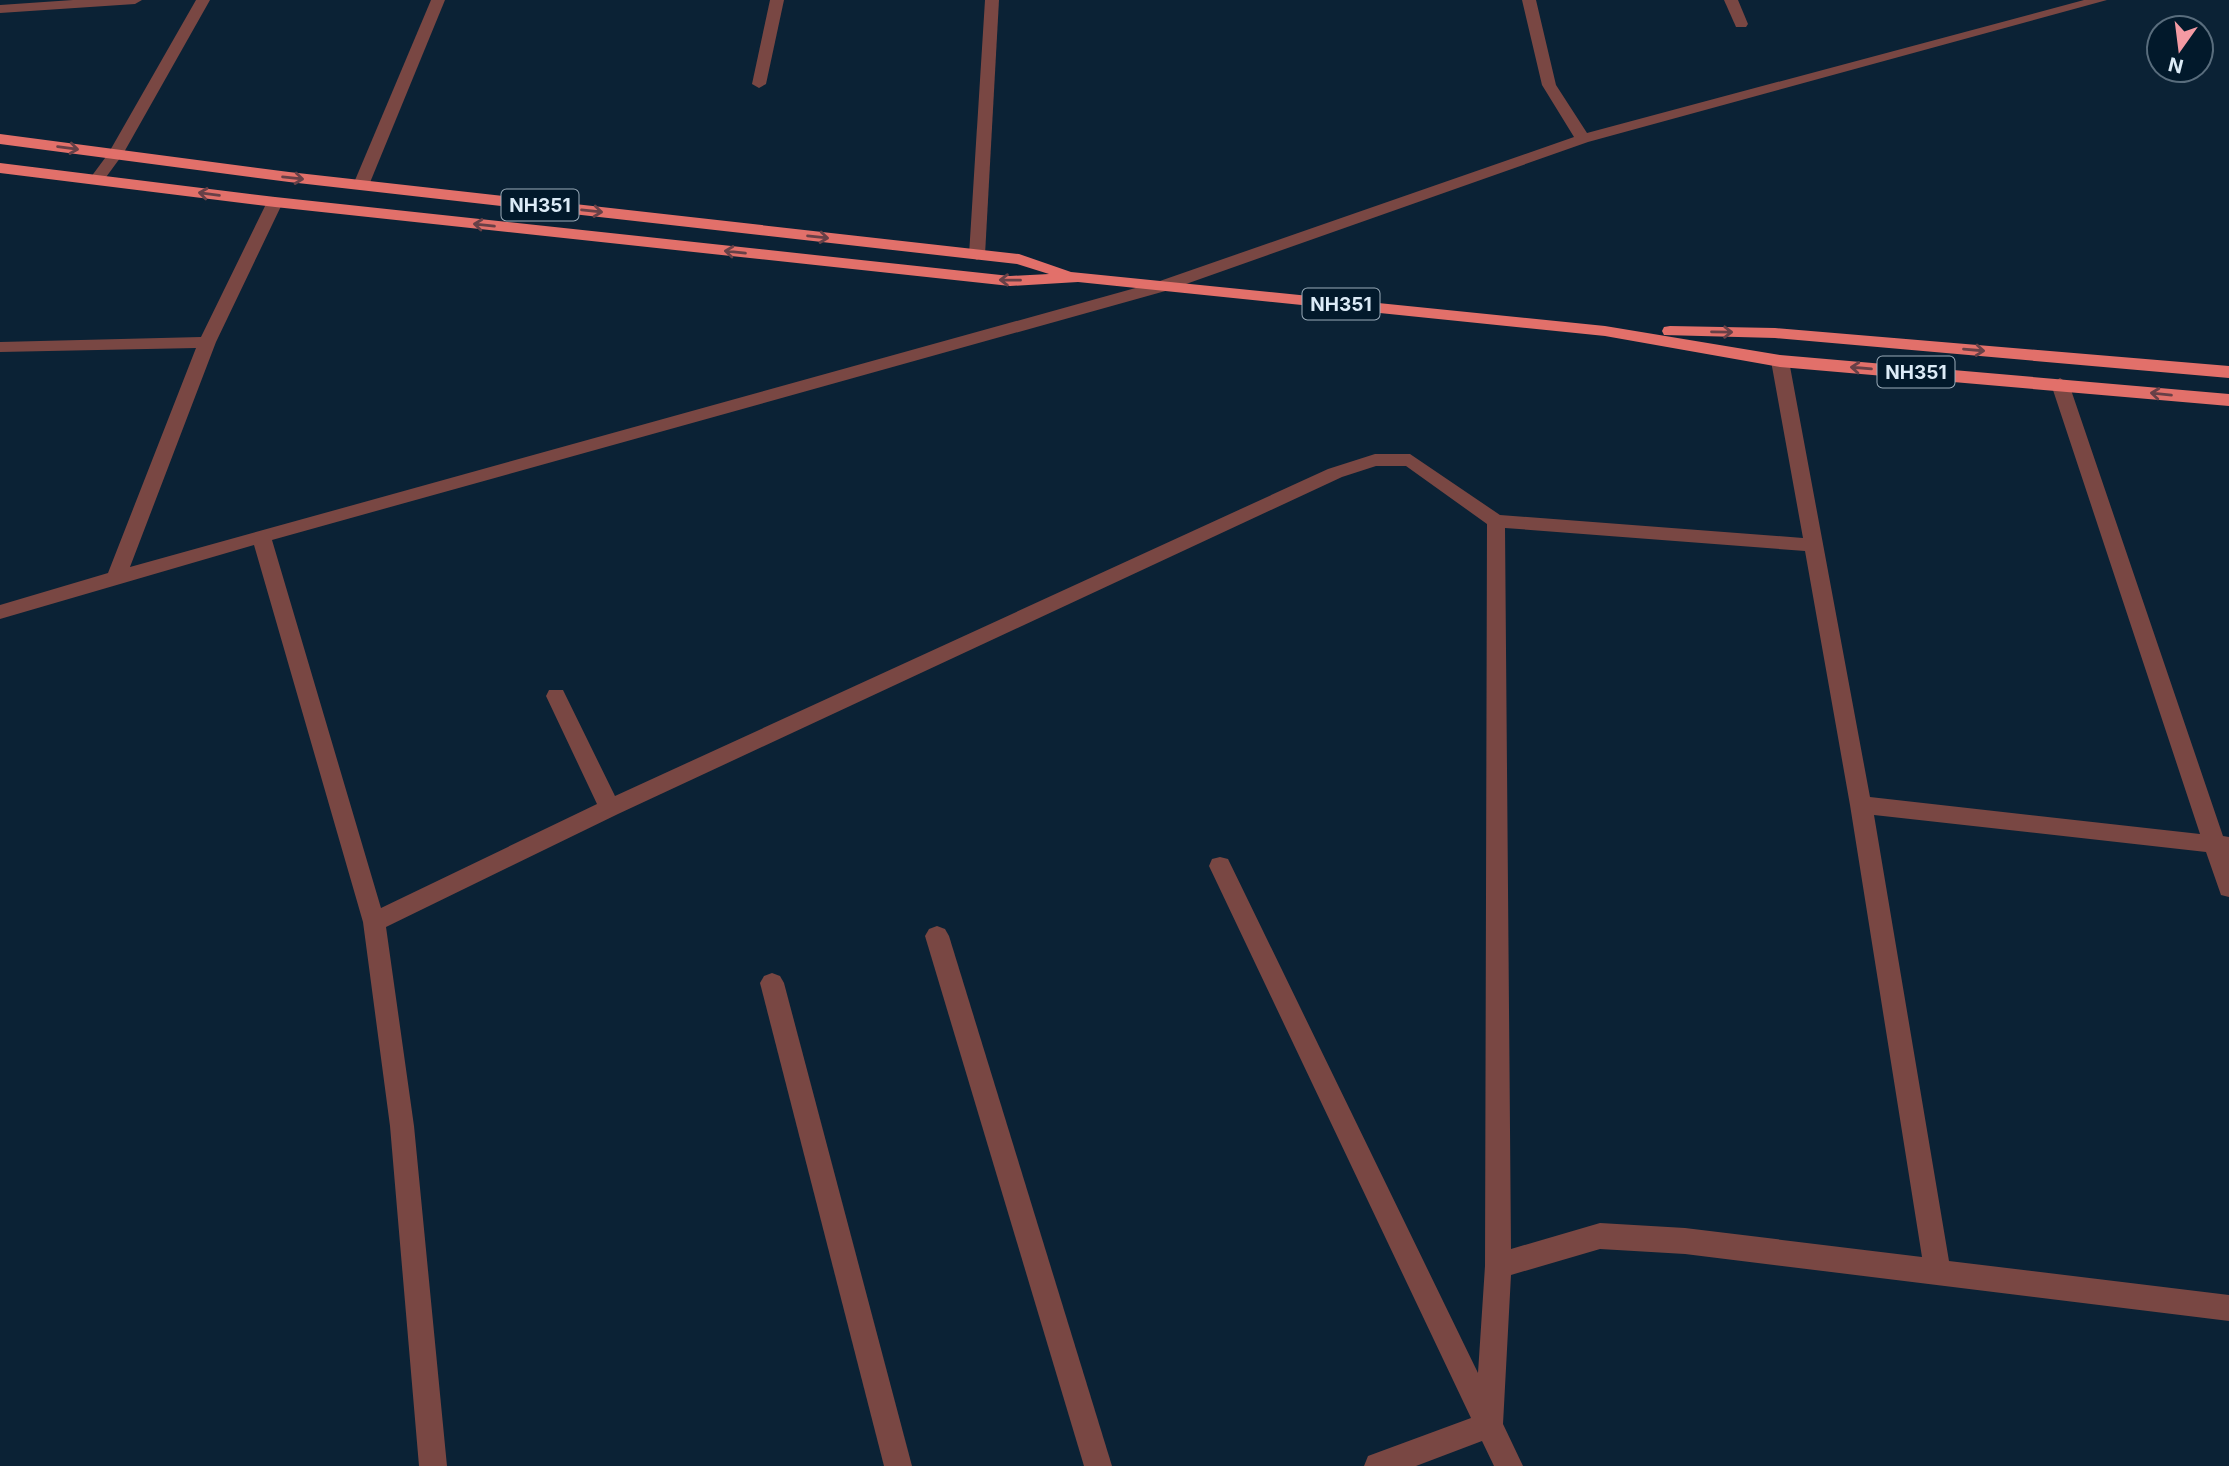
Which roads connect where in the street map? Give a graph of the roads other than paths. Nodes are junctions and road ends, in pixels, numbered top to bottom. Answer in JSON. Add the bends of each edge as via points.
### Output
{"nodes":[{"id":1,"x":135,"y":0,"type":"edge"},
{"id":2,"x":203,"y":0,"type":"edge"},
{"id":3,"x":438,"y":0,"type":"edge"},
{"id":4,"x":777,"y":0,"type":"edge"},
{"id":5,"x":992,"y":0,"type":"edge"},
{"id":6,"x":1529,"y":0,"type":"edge"},
{"id":7,"x":1731,"y":0,"type":"edge"},
{"id":8,"x":2100,"y":0,"type":"edge"},
{"id":9,"x":0,"y":9,"type":"edge"},
{"id":10,"x":1741,"y":24,"type":"dead end"},
{"id":11,"x":759,"y":84,"type":"dead end"},
{"id":12,"x":0,"y":139,"type":"edge"},
{"id":13,"x":1583,"y":139,"type":"junction"},
{"id":14,"x":115,"y":155,"type":"junction"},
{"id":15,"x":0,"y":168,"type":"edge"},
{"id":16,"x":96,"y":181,"type":"junction"},
{"id":17,"x":325,"y":181,"type":"junction"},
{"id":18,"x":361,"y":185,"type":"junction"},
{"id":19,"x":275,"y":202,"type":"junction"},
{"id":20,"x":310,"y":206,"type":"junction"},
{"id":21,"x":977,"y":255,"type":"junction"},
{"id":22,"x":1078,"y":277,"type":"junction"},
{"id":23,"x":1163,"y":286,"type":"junction"},
{"id":24,"x":1605,"y":331,"type":"junction"},
{"id":25,"x":207,"y":342,"type":"junction"},
{"id":26,"x":0,"y":347,"type":"edge"},
{"id":27,"x":1780,"y":362,"type":"junction"},
{"id":28,"x":2229,"y":372,"type":"edge"},
{"id":29,"x":2060,"y":384,"type":"junction"},
{"id":30,"x":2229,"y":400,"type":"edge"},
{"id":31,"x":1496,"y":521,"type":"junction"},
{"id":32,"x":261,"y":536,"type":"junction"},
{"id":33,"x":1811,"y":545,"type":"junction"},
{"id":34,"x":116,"y":579,"type":"junction"},
{"id":35,"x":0,"y":612,"type":"edge"},
{"id":36,"x":556,"y":696,"type":"dead end"},
{"id":37,"x":1861,"y":805,"type":"junction"},
{"id":38,"x":610,"y":808,"type":"junction"},
{"id":39,"x":2220,"y":845,"type":"edge"},
{"id":40,"x":1220,"y":866,"type":"dead end"},
{"id":41,"x":2229,"y":888,"type":"edge"},
{"id":42,"x":373,"y":922,"type":"junction"},
{"id":43,"x":937,"y":936,"type":"dead end"},
{"id":44,"x":772,"y":983,"type":"dead end"},
{"id":45,"x":1498,"y":1266,"type":"junction"},
{"id":46,"x":1938,"y":1274,"type":"junction"},
{"id":47,"x":2229,"y":1308,"type":"edge"},
{"id":48,"x":1489,"y":1425,"type":"junction"},
{"id":49,"x":433,"y":1466,"type":"edge"},
{"id":50,"x":898,"y":1466,"type":"edge"},
{"id":51,"x":1098,"y":1466,"type":"edge"},
{"id":52,"x":1378,"y":1466,"type":"edge"},
{"id":53,"x":1509,"y":1466,"type":"edge"}],
"edges":[{"from":1,"to":9,"type":"street"},
{"from":2,"to":14,"type":"street"},
{"from":3,"to":18,"type":"street"},
{"from":4,"to":11,"type":"street"},
{"from":5,"to":21,"type":"street"},
{"from":6,"to":13,"type":"street","via":[[1549,85]]},
{"from":7,"to":10,"type":"street"},
{"from":8,"to":13,"type":"street"},
{"from":12,"to":14,"type":"highway","number":"NH351","one_way":true},
{"from":13,"to":23,"type":"street"},
{"from":14,"to":16,"type":"street"},
{"from":14,"to":17,"type":"highway","number":"NH351","one_way":true},
{"from":15,"to":16,"type":"highway","number":"NH351"},
{"from":19,"to":16,"type":"highway","number":"NH351","one_way":true},
{"from":17,"to":18,"type":"highway","number":"NH351"},
{"from":17,"to":20,"type":"highway"},
{"from":18,"to":21,"type":"highway","number":"NH351","one_way":true},
{"from":19,"to":20,"type":"highway","number":"NH351"},
{"from":19,"to":25,"type":"street"},
{"from":22,"to":20,"type":"highway","number":"NH351","one_way":true,"via":[[1010,281]]},
{"from":21,"to":22,"type":"highway","number":"NH351","via":[[1019,259]]},
{"from":22,"to":23,"type":"highway","number":"NH351"},
{"from":23,"to":24,"type":"highway","number":"NH351"},
{"from":23,"to":32,"type":"street"},
{"from":24,"to":27,"type":"highway","number":"NH351"},
{"from":24,"to":28,"type":"highway","number":"NH351","one_way":true,"via":[[1775,333]]},
{"from":25,"to":26,"type":"street"},
{"from":25,"to":34,"type":"street"},
{"from":29,"to":27,"type":"highway","number":"NH351","one_way":true},
{"from":27,"to":33,"type":"street"},
{"from":30,"to":29,"type":"highway","number":"NH351","one_way":true},
{"from":29,"to":39,"type":"street"},
{"from":31,"to":33,"type":"street"},
{"from":31,"to":38,"type":"street","via":[[1410,460],[1375,460],[1335,473]]},
{"from":31,"to":45,"type":"street"},
{"from":32,"to":34,"type":"street"},
{"from":32,"to":42,"type":"street"},
{"from":33,"to":37,"type":"street"},
{"from":34,"to":35,"type":"street"},
{"from":36,"to":38,"type":"street"},
{"from":37,"to":39,"type":"street"},
{"from":37,"to":46,"type":"street"},
{"from":38,"to":42,"type":"street"},
{"from":39,"to":41,"type":"street"},
{"from":40,"to":48,"type":"street"},
{"from":42,"to":49,"type":"street","via":[[402,1126]]},
{"from":43,"to":51,"type":"street"},
{"from":44,"to":50,"type":"street"},
{"from":45,"to":46,"type":"street","via":[[1600,1236],[1685,1241]]},
{"from":45,"to":48,"type":"street"},
{"from":46,"to":47,"type":"street"},
{"from":48,"to":52,"type":"street"},
{"from":48,"to":53,"type":"street"}]}
